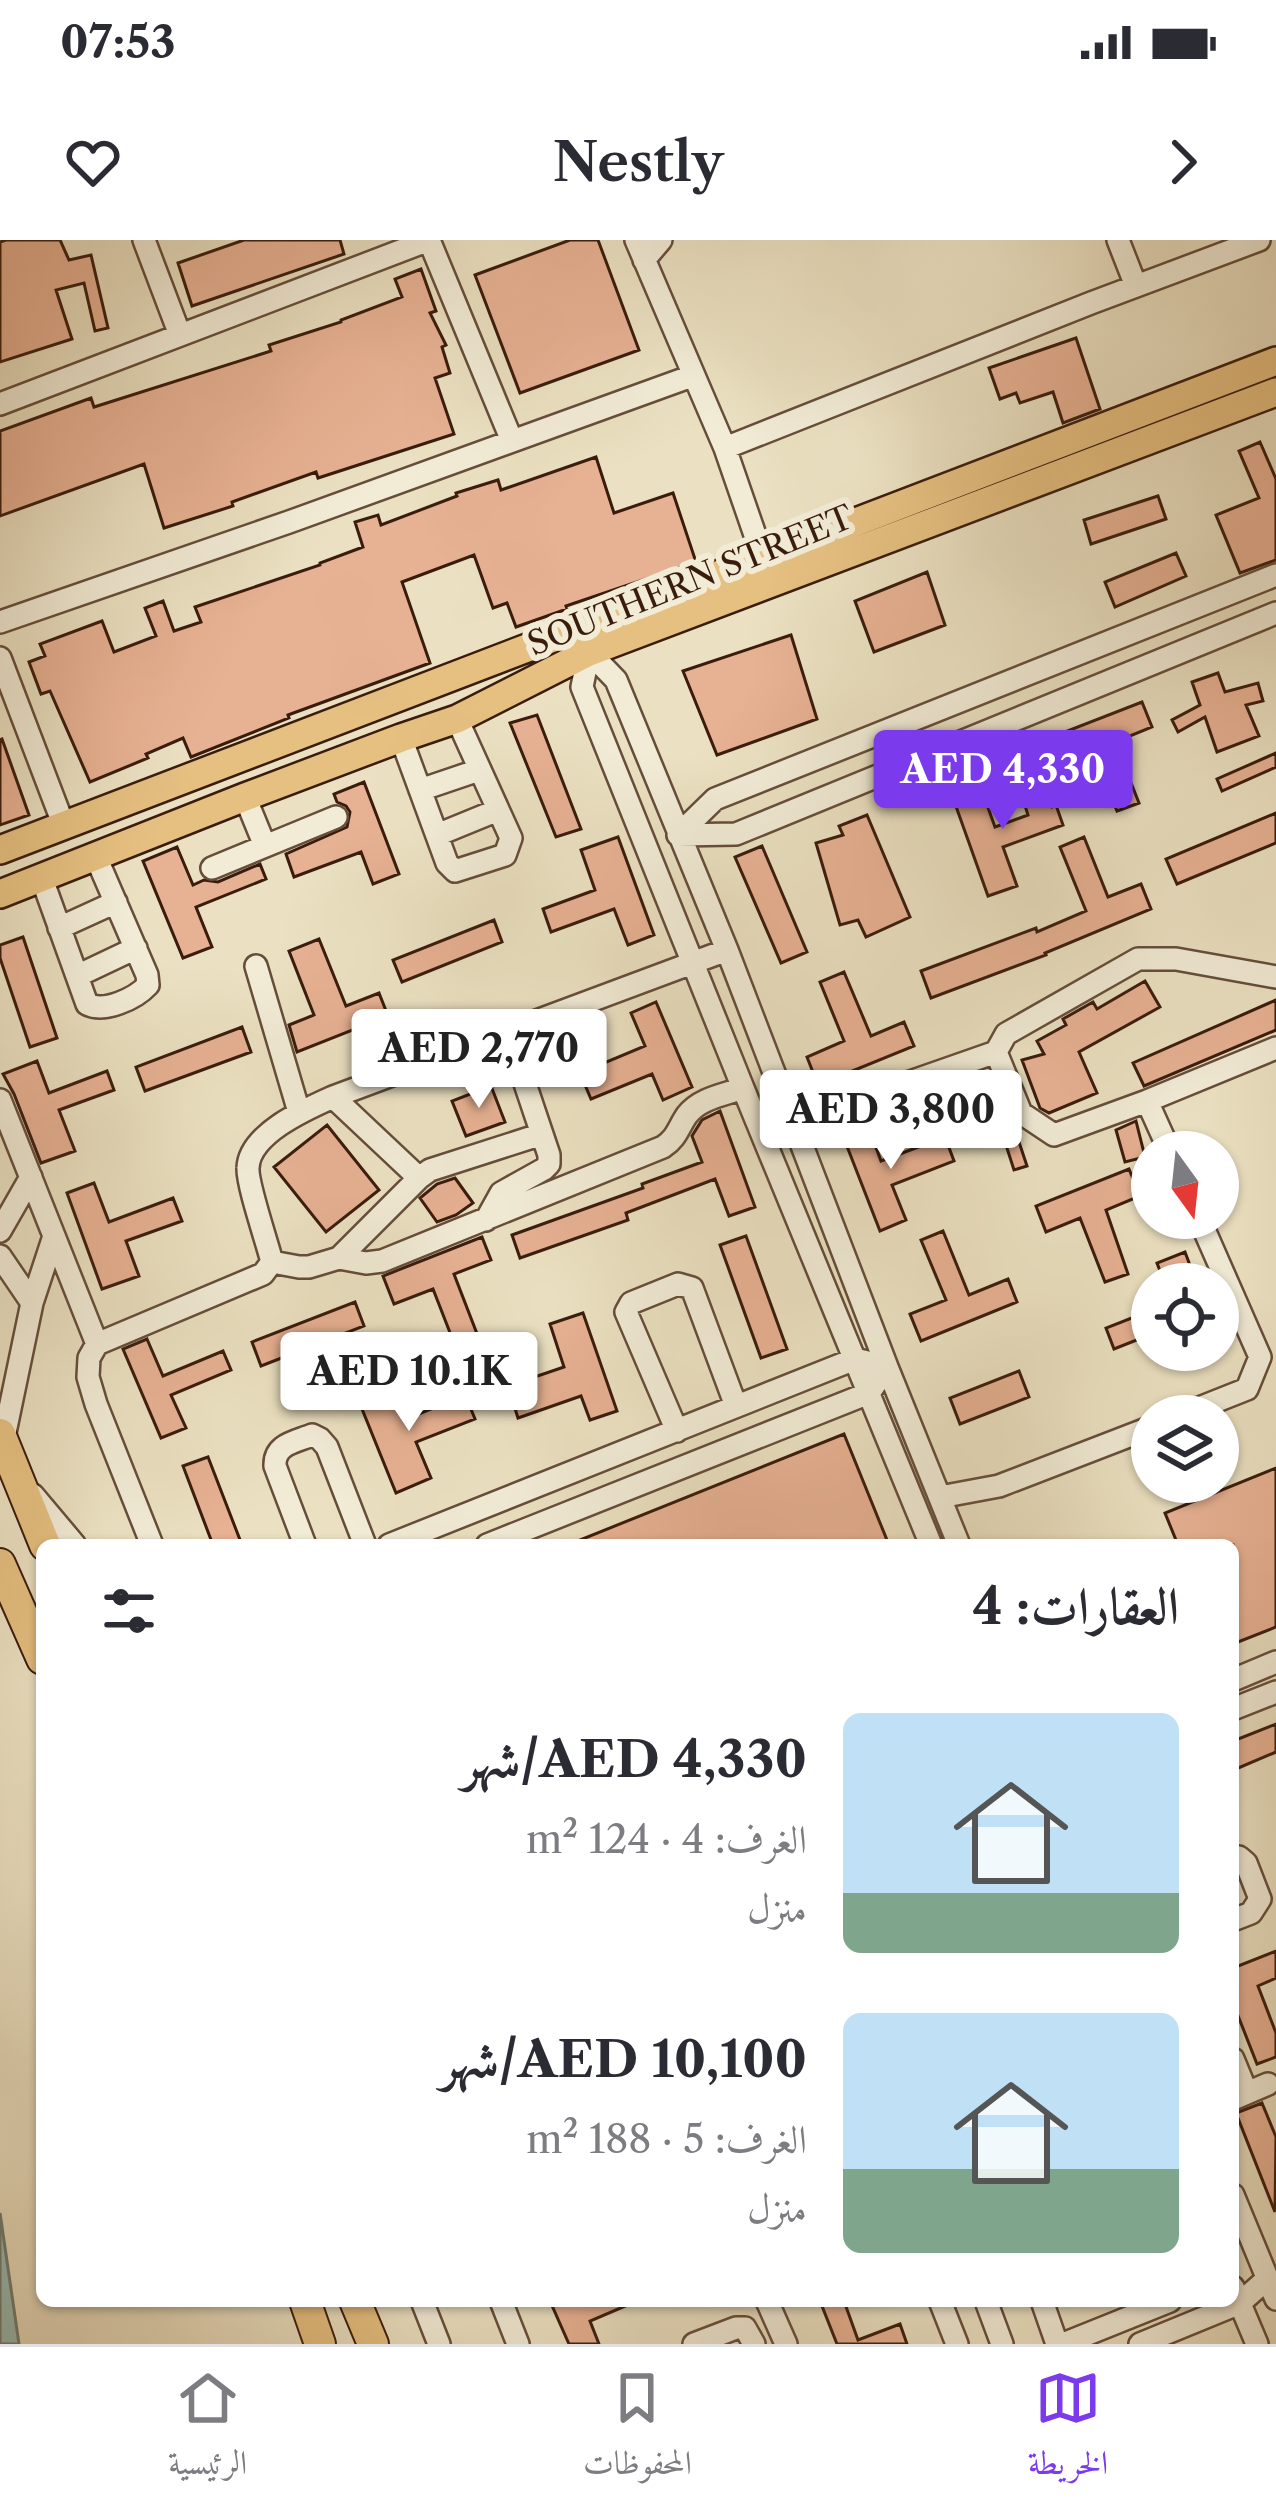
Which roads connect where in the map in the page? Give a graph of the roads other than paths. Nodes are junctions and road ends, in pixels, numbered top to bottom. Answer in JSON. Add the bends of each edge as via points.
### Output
{"nodes":[{"id":1,"x":144,"y":240,"type":"edge"},
{"id":2,"x":661,"y":240,"type":"edge"},
{"id":3,"x":1118,"y":240,"type":"edge"},
{"id":4,"x":1259,"y":240,"type":"edge"},
{"id":5,"x":640,"y":250,"type":"edge"},
{"id":6,"x":1136,"y":286,"type":"junction"},
{"id":7,"x":180,"y":335,"type":"junction"},
{"id":8,"x":1276,"y":361,"type":"edge"},
{"id":9,"x":692,"y":376,"type":"junction"},
{"id":10,"x":1276,"y":392,"type":"edge"},
{"id":11,"x":0,"y":404,"type":"edge"},
{"id":12,"x":512,"y":441,"type":"junction"},
{"id":13,"x":725,"y":448,"type":"junction"},
{"id":14,"x":763,"y":558,"type":"junction"},
{"id":15,"x":1276,"y":574,"type":"edge"},
{"id":16,"x":1276,"y":613,"type":"edge"},
{"id":17,"x":0,"y":622,"type":"edge"},
{"id":18,"x":589,"y":652,"type":"junction"},
{"id":19,"x":0,"y":658,"type":"edge"},
{"id":20,"x":457,"y":719,"type":"junction"},
{"id":21,"x":400,"y":738,"type":"junction"},
{"id":22,"x":479,"y":770,"type":"junction"},
{"id":23,"x":420,"y":790,"type":"junction"},
{"id":24,"x":245,"y":797,"type":"junction"},
{"id":25,"x":498,"y":810,"type":"junction"},
{"id":26,"x":336,"y":817,"type":"dead end"},
{"id":27,"x":64,"y":826,"type":"junction"},
{"id":28,"x":437,"y":835,"type":"junction"},
{"id":29,"x":678,"y":835,"type":"junction"},
{"id":30,"x":265,"y":846,"type":"junction"},
{"id":31,"x":0,"y":850,"type":"edge"},
{"id":32,"x":96,"y":857,"type":"junction"},
{"id":33,"x":212,"y":868,"type":"dead end"},
{"id":34,"x":42,"y":879,"type":"junction"},
{"id":35,"x":0,"y":894,"type":"edge"},
{"id":36,"x":116,"y":902,"type":"junction"},
{"id":37,"x":59,"y":928,"type":"junction"},
{"id":38,"x":136,"y":948,"type":"junction"},
{"id":39,"x":727,"y":950,"type":"junction"},
{"id":40,"x":693,"y":962,"type":"junction"},
{"id":41,"x":256,"y":965,"type":"dead end"},
{"id":42,"x":77,"y":976,"type":"junction"},
{"id":43,"x":1276,"y":977,"type":"edge"},
{"id":44,"x":506,"y":1030,"type":"junction"},
{"id":45,"x":1276,"y":1048,"type":"edge"},
{"id":46,"x":996,"y":1052,"type":"junction"},
{"id":47,"x":743,"y":1088,"type":"junction"},
{"id":48,"x":333,"y":1097,"type":"junction"},
{"id":49,"x":0,"y":1100,"type":"edge"},
{"id":50,"x":1147,"y":1101,"type":"junction"},
{"id":51,"x":299,"y":1112,"type":"junction"},
{"id":52,"x":793,"y":1123,"type":"junction"},
{"id":53,"x":1161,"y":1131,"type":"edge"},
{"id":54,"x":542,"y":1134,"type":"junction"},
{"id":55,"x":31,"y":1177,"type":"junction"},
{"id":56,"x":419,"y":1178,"type":"junction"},
{"id":57,"x":485,"y":1220,"type":"junction"},
{"id":58,"x":0,"y":1231,"type":"edge"},
{"id":59,"x":54,"y":1236,"type":"junction"},
{"id":60,"x":1208,"y":1239,"type":"edge"},
{"id":61,"x":0,"y":1256,"type":"edge"},
{"id":62,"x":339,"y":1258,"type":"junction"},
{"id":63,"x":272,"y":1262,"type":"junction"},
{"id":64,"x":32,"y":1303,"type":"junction"},
{"id":65,"x":98,"y":1344,"type":"junction"},
{"id":66,"x":855,"y":1359,"type":"junction"},
{"id":67,"x":887,"y":1367,"type":"junction"},
{"id":68,"x":869,"y":1393,"type":"junction"},
{"id":69,"x":1232,"y":1395,"type":"edge"},
{"id":70,"x":736,"y":1406,"type":"junction"},
{"id":71,"x":677,"y":1430,"type":"junction"},
{"id":72,"x":1131,"y":1435,"type":"edge"},
{"id":73,"x":2,"y":1438,"type":"edge"},
{"id":74,"x":18,"y":1477,"type":"junction"},
{"id":75,"x":940,"y":1497,"type":"junction"},
{"id":76,"x":43,"y":1539,"type":"edge"},
{"id":77,"x":70,"y":1539,"type":"edge"},
{"id":78,"x":150,"y":1539,"type":"edge"},
{"id":79,"x":303,"y":1539,"type":"edge"},
{"id":80,"x":363,"y":1539,"type":"edge"},
{"id":81,"x":404,"y":1539,"type":"edge"},
{"id":82,"x":503,"y":1539,"type":"edge"},
{"id":83,"x":929,"y":1539,"type":"edge"},
{"id":84,"x":957,"y":1539,"type":"edge"},
{"id":85,"x":0,"y":1564,"type":"edge"},
{"id":86,"x":36,"y":1645,"type":"edge"},
{"id":87,"x":1276,"y":1662,"type":"edge"},
{"id":88,"x":1239,"y":1677,"type":"edge"},
{"id":89,"x":1276,"y":1692,"type":"edge"},
{"id":90,"x":1239,"y":1707,"type":"edge"},
{"id":91,"x":1239,"y":1857,"type":"edge"},
{"id":92,"x":1239,"y":1918,"type":"edge"},
{"id":93,"x":1239,"y":2209,"type":"edge"},
{"id":94,"x":1239,"y":2279,"type":"edge"},
{"id":95,"x":1272,"y":2289,"type":"edge"},
{"id":96,"x":1239,"y":2294,"type":"edge"},
{"id":97,"x":1239,"y":2302,"type":"edge"},
{"id":98,"x":307,"y":2307,"type":"edge"},
{"id":99,"x":358,"y":2307,"type":"edge"},
{"id":100,"x":425,"y":2307,"type":"edge"},
{"id":101,"x":503,"y":2307,"type":"edge"},
{"id":102,"x":770,"y":2307,"type":"edge"},
{"id":103,"x":942,"y":2307,"type":"edge"},
{"id":104,"x":988,"y":2307,"type":"edge"},
{"id":105,"x":1045,"y":2307,"type":"edge"},
{"id":106,"x":1155,"y":2307,"type":"edge"},
{"id":107,"x":1212,"y":2307,"type":"edge"},
{"id":108,"x":320,"y":2344,"type":"edge"},
{"id":109,"x":373,"y":2344,"type":"edge"},
{"id":110,"x":440,"y":2344,"type":"edge"},
{"id":111,"x":518,"y":2344,"type":"edge"},
{"id":112,"x":694,"y":2344,"type":"edge"},
{"id":113,"x":754,"y":2344,"type":"edge"},
{"id":114,"x":786,"y":2344,"type":"edge"},
{"id":115,"x":957,"y":2344,"type":"edge"},
{"id":116,"x":1002,"y":2344,"type":"edge"},
{"id":117,"x":1060,"y":2344,"type":"edge"},
{"id":118,"x":1140,"y":2344,"type":"edge"},
{"id":119,"x":1257,"y":2344,"type":"edge"}],
"edges":[{"from":1,"to":7,"type":"street"},
{"from":2,"to":5,"type":"street"},
{"from":3,"to":6,"type":"street"},
{"from":4,"to":6,"type":"street"},
{"from":5,"to":9,"type":"street"},
{"from":6,"to":13,"type":"street"},
{"from":7,"to":11,"type":"street"},
{"from":7,"to":12,"type":"street","via":[[429,240]]},
{"from":8,"to":14,"type":"main road","name":"SOUTHERN STREET"},
{"from":9,"to":12,"type":"street"},
{"from":9,"to":13,"type":"street"},
{"from":10,"to":18,"type":"main road","name":"SOUTHERN STREET"},
{"from":12,"to":17,"type":"street"},
{"from":13,"to":14,"type":"street"},
{"from":14,"to":27,"type":"main road","name":"SOUTHERN STREET"},
{"from":15,"to":29,"type":"street","via":[[715,799]]},
{"from":16,"to":29,"type":"street","via":[[736,834]]},
{"from":18,"to":20,"type":"main road","name":"SOUTHERN STREET"},
{"from":18,"to":29,"type":"street","via":[[616,680]]},
{"from":18,"to":40,"type":"street","via":[[583,687]]},
{"from":19,"to":27,"type":"street"},
{"from":20,"to":21,"type":"main road","name":"SOUTHERN STREET"},
{"from":20,"to":22,"type":"street"},
{"from":21,"to":23,"type":"street"},
{"from":21,"to":24,"type":"main road","name":"SOUTHERN STREET"},
{"from":22,"to":23,"type":"street"},
{"from":22,"to":25,"type":"street"},
{"from":23,"to":28,"type":"street"},
{"from":24,"to":30,"type":"street"},
{"from":24,"to":32,"type":"main road","name":"SOUTHERN STREET"},
{"from":25,"to":28,"type":"street"},
{"from":25,"to":28,"type":"street","via":[[511,838],[505,855],[455,871]]},
{"from":26,"to":30,"type":"street"},
{"from":27,"to":31,"type":"main road","name":"SOUTHERN STREET"},
{"from":29,"to":39,"type":"street"},
{"from":30,"to":33,"type":"street"},
{"from":32,"to":34,"type":"main road","name":"SOUTHERN STREET"},
{"from":32,"to":36,"type":"street"},
{"from":34,"to":35,"type":"main road","name":"SOUTHERN STREET"},
{"from":34,"to":37,"type":"street"},
{"from":36,"to":37,"type":"street"},
{"from":36,"to":38,"type":"street"},
{"from":37,"to":42,"type":"street"},
{"from":38,"to":42,"type":"street"},
{"from":38,"to":42,"type":"street","via":[[147,975],[142,992],[93,1008]]},
{"from":39,"to":40,"type":"street"},
{"from":39,"to":52,"type":"street"},
{"from":40,"to":44,"type":"street"},
{"from":40,"to":47,"type":"street"},
{"from":41,"to":51,"type":"street"},
{"from":43,"to":46,"type":"street","via":[[1138,958],[1006,1034]]},
{"from":44,"to":48,"type":"street"},
{"from":44,"to":54,"type":"street"},
{"from":45,"to":50,"type":"street"},
{"from":46,"to":50,"type":"street","via":[[1021,1113],[1054,1136]]},
{"from":46,"to":52,"type":"street"},
{"from":47,"to":57,"type":"street","via":[[691,1110],[662,1147]]},
{"from":47,"to":66,"type":"street"},
{"from":48,"to":51,"type":"street"},
{"from":48,"to":56,"type":"street"},
{"from":49,"to":55,"type":"street"},
{"from":50,"to":53,"type":"street"},
{"from":51,"to":63,"type":"street","via":[[262,1140],[247,1169]]},
{"from":52,"to":67,"type":"street"},
{"from":54,"to":56,"type":"street"},
{"from":54,"to":57,"type":"street","via":[[549,1164],[501,1193]]},
{"from":55,"to":58,"type":"street"},
{"from":55,"to":59,"type":"street"},
{"from":56,"to":62,"type":"street"},
{"from":57,"to":62,"type":"street","via":[[382,1261]]},
{"from":59,"to":64,"type":"street"},
{"from":59,"to":65,"type":"street"},
{"from":60,"to":69,"type":"street","via":[[1260,1357],[1247,1389]]},
{"from":61,"to":64,"type":"street"},
{"from":62,"to":63,"type":"street","via":[[309,1267]]},
{"from":63,"to":65,"type":"street","via":[[263,1274]]},
{"from":64,"to":73,"type":"street"},
{"from":65,"to":78,"type":"street","via":[[88,1376]]},
{"from":66,"to":67,"type":"street"},
{"from":66,"to":68,"type":"street"},
{"from":66,"to":70,"type":"street"},
{"from":67,"to":68,"type":"street"},
{"from":67,"to":75,"type":"street"},
{"from":68,"to":82,"type":"street"},
{"from":68,"to":83,"type":"street"},
{"from":70,"to":71,"type":"street"},
{"from":70,"to":71,"type":"street","via":[[692,1288],[678,1284],[626,1312]]},
{"from":71,"to":81,"type":"street"},
{"from":72,"to":75,"type":"street","via":[[999,1486]]},
{"from":73,"to":74,"type":"highway"},
{"from":74,"to":76,"type":"highway"},
{"from":74,"to":77,"type":"street"},
{"from":75,"to":84,"type":"street"},
{"from":79,"to":80,"type":"street","via":[[274,1456],[312,1435],[327,1447]]},
{"from":85,"to":86,"type":"highway"},
{"from":87,"to":88,"type":"street"},
{"from":89,"to":90,"type":"street"},
{"from":91,"to":92,"type":"street","via":[[1260,1899]]},
{"from":93,"to":95,"type":"street"},
{"from":94,"to":95,"type":"street"},
{"from":95,"to":96,"type":"street"},
{"from":97,"to":119,"type":"street"},
{"from":98,"to":108,"type":"highway"},
{"from":99,"to":109,"type":"highway"},
{"from":100,"to":110,"type":"street"},
{"from":101,"to":111,"type":"street"},
{"from":102,"to":114,"type":"street"},
{"from":103,"to":115,"type":"street"},
{"from":104,"to":116,"type":"street"},
{"from":105,"to":117,"type":"street"},
{"from":106,"to":117,"type":"street"},
{"from":107,"to":118,"type":"street"},
{"from":112,"to":113,"type":"street","via":[[736,2328]]}]}
